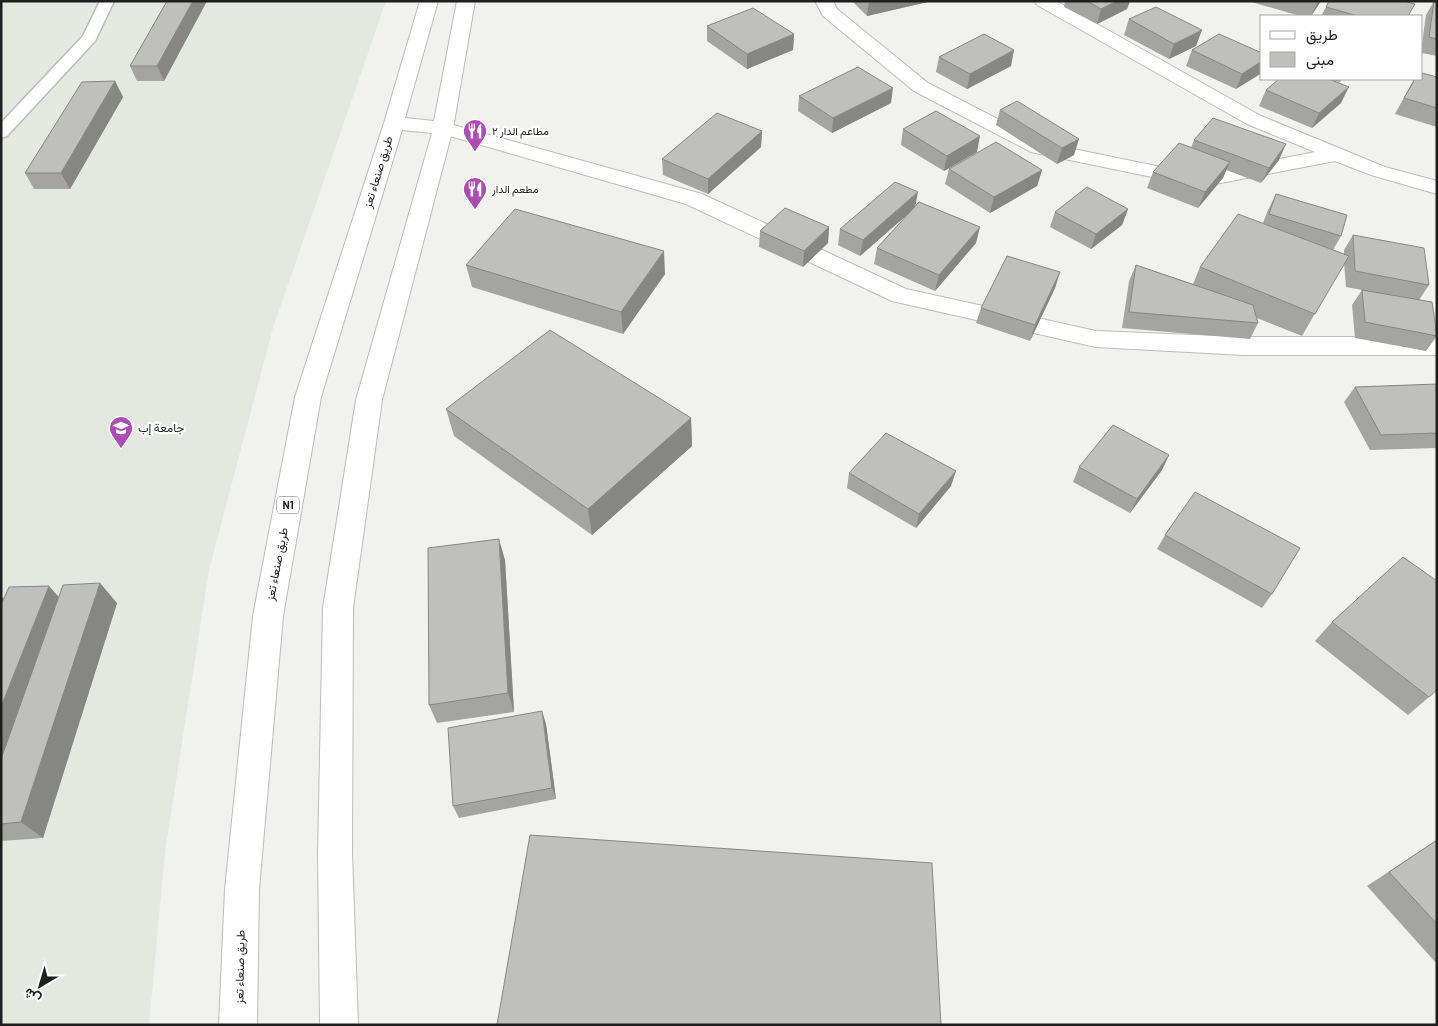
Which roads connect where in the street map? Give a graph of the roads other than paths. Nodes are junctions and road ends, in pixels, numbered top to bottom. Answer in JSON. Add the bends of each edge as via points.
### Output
{"nodes":[{"id":1,"x":107,"y":1,"type":"edge"},
{"id":2,"x":429,"y":1,"type":"edge"},
{"id":3,"x":466,"y":1,"type":"edge"},
{"id":4,"x":824,"y":1,"type":"edge"},
{"id":5,"x":1043,"y":1,"type":"edge"},
{"id":6,"x":394,"y":123,"type":"junction"},
{"id":7,"x":443,"y":128,"type":"junction"},
{"id":8,"x":1,"y":133,"type":"edge"},
{"id":9,"x":1339,"y":154,"type":"junction"},
{"id":10,"x":1437,"y":188,"type":"edge"},
{"id":11,"x":1437,"y":346,"type":"edge"},
{"id":12,"x":238,"y":1025,"type":"edge"},
{"id":13,"x":339,"y":1025,"type":"edge"}],
"edges":[{"from":1,"to":8,"type":"lane","via":[[90,38]]},
{"from":2,"to":6,"type":"main road","name":"طريق صنعاء تعز","number":"N1"},
{"from":3,"to":7,"type":"main road"},
{"from":4,"to":9,"type":"main road","via":[[829,12],[921,87],[1038,148],[1200,181]]},
{"from":5,"to":9,"type":"main road","via":[[1254,120]]},
{"from":6,"to":7,"type":"main road"},
{"from":6,"to":12,"type":"main road","name":"طريق صنعاء تعز","number":"N1","via":[[308,397],[268,616],[242,889]]},
{"from":7,"to":11,"type":"main road","via":[[694,199],[900,295],[1096,339],[1244,346]]},
{"from":7,"to":13,"type":"main road","via":[[370,400],[338,608],[335,853]]},
{"from":9,"to":10,"type":"main road","via":[[1378,172]]}]}
